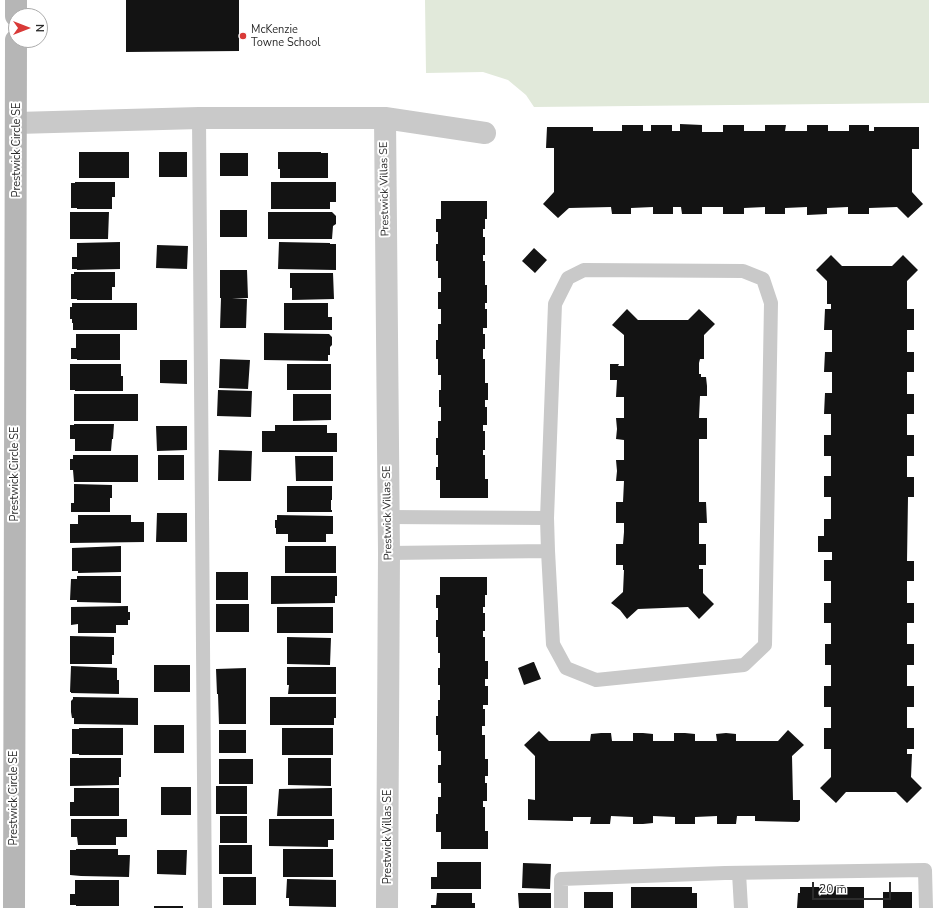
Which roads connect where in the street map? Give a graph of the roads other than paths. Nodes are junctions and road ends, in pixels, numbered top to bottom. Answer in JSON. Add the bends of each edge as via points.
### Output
{"nodes":[{"id":1,"x":16,"y":48,"type":"edge"},
{"id":2,"x":199,"y":118,"type":"junction"},
{"id":3,"x":384,"y":118,"type":"junction"},
{"id":4,"x":17,"y":123,"type":"junction"},
{"id":5,"x":485,"y":133,"type":"dead end"},
{"id":6,"x":388,"y":517,"type":"junction"},
{"id":7,"x":547,"y":518,"type":"junction"},
{"id":8,"x":548,"y":551,"type":"junction"},
{"id":9,"x":389,"y":553,"type":"junction"},
{"id":10,"x":7,"y":696,"type":"edge"},
{"id":11,"x":739,"y":873,"type":"junction"},
{"id":12,"x":14,"y":908,"type":"edge"},
{"id":13,"x":205,"y":908,"type":"edge"},
{"id":14,"x":387,"y":908,"type":"edge"},
{"id":15,"x":561,"y":908,"type":"edge"},
{"id":16,"x":741,"y":908,"type":"edge"},
{"id":17,"x":926,"y":908,"type":"edge"}],
"edges":[{"from":1,"to":4,"type":"street","name":"Prestwick Circle SE"},
{"from":2,"to":3,"type":"street"},
{"from":2,"to":4,"type":"street"},
{"from":2,"to":13,"type":"lane"},
{"from":3,"to":5,"type":"street"},
{"from":3,"to":6,"type":"street","name":"Prestwick Villas SE"},
{"from":4,"to":10,"type":"street","name":"Prestwick Circle SE"},
{"from":6,"to":7,"type":"lane"},
{"from":6,"to":9,"type":"street","name":"Prestwick Villas SE"},
{"from":7,"to":8,"type":"lane"},
{"from":7,"to":8,"type":"lane","via":[[555,304],[568,278],[584,270],[743,271],[763,279],[771,303],[765,645],[744,665],[596,680],[566,668],[553,644]]},
{"from":8,"to":9,"type":"lane"},
{"from":9,"to":14,"type":"street","name":"Prestwick Villas SE"},
{"from":10,"to":12,"type":"street","name":"Prestwick Circle SE"},
{"from":11,"to":15,"type":"lane","via":[[561,879]]},
{"from":11,"to":16,"type":"lane"},
{"from":11,"to":17,"type":"lane","via":[[925,870]]}]}
